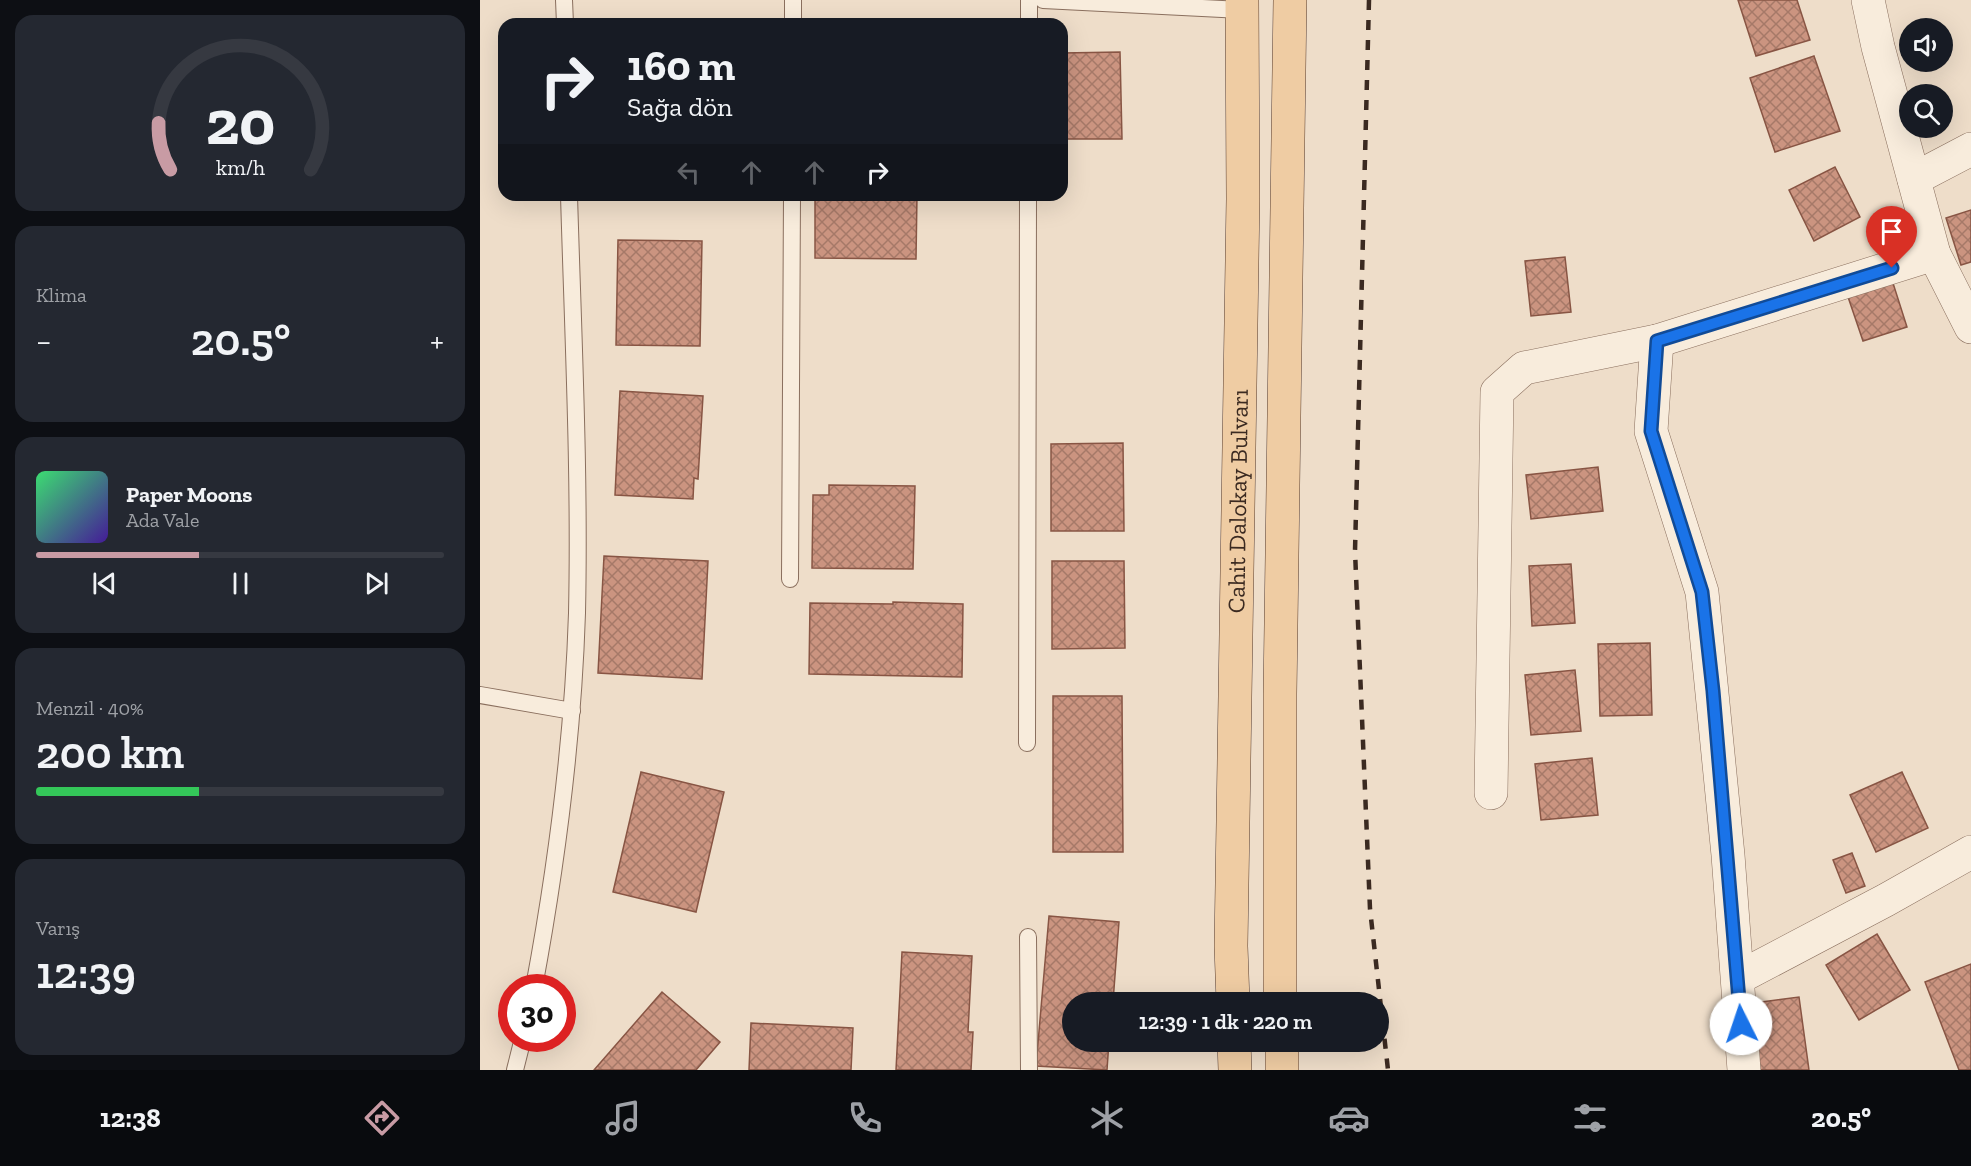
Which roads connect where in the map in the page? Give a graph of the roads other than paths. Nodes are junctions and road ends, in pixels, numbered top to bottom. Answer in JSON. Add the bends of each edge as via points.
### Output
{"nodes":[{"id":1,"x":564,"y":0,"type":"edge"},
{"id":2,"x":793,"y":0,"type":"edge"},
{"id":3,"x":1029,"y":0,"type":"edge"},
{"id":4,"x":1043,"y":0,"type":"edge"},
{"id":5,"x":1290,"y":0,"type":"edge"},
{"id":6,"x":1868,"y":0,"type":"edge"},
{"id":7,"x":1242,"y":5,"type":"edge"},
{"id":8,"x":565,"y":18,"type":"edge"},
{"id":9,"x":793,"y":18,"type":"edge"},
{"id":10,"x":1029,"y":18,"type":"edge"},
{"id":11,"x":1971,"y":149,"type":"edge"},
{"id":12,"x":1914,"y":179,"type":"junction"},
{"id":13,"x":569,"y":201,"type":"edge"},
{"id":14,"x":792,"y":201,"type":"edge"},
{"id":15,"x":1028,"y":201,"type":"edge"},
{"id":16,"x":1934,"y":254,"type":"junction"},
{"id":17,"x":1971,"y":327,"type":"edge"},
{"id":18,"x":1657,"y":341,"type":"junction"},
{"id":19,"x":790,"y":579,"type":"dead end"},
{"id":20,"x":480,"y":695,"type":"edge"},
{"id":21,"x":572,"y":711,"type":"junction"},
{"id":22,"x":1027,"y":743,"type":"dead end"},
{"id":23,"x":1491,"y":792,"type":"dead end"},
{"id":24,"x":1971,"y":852,"type":"edge"},
{"id":25,"x":1028,"y":937,"type":"dead end"},
{"id":26,"x":536,"y":974,"type":"edge"},
{"id":27,"x":1738,"y":978,"type":"junction"},
{"id":28,"x":1233,"y":992,"type":"edge"},
{"id":29,"x":1280,"y":992,"type":"edge"},
{"id":30,"x":520,"y":1052,"type":"edge"},
{"id":31,"x":1234,"y":1052,"type":"edge"},
{"id":32,"x":1282,"y":1052,"type":"edge"},
{"id":33,"x":516,"y":1070,"type":"edge"},
{"id":34,"x":1029,"y":1070,"type":"edge"},
{"id":35,"x":1235,"y":1070,"type":"edge"},
{"id":36,"x":1282,"y":1070,"type":"edge"},
{"id":37,"x":1744,"y":1070,"type":"edge"}],
"edges":[{"from":1,"to":8,"type":"lane"},
{"from":2,"to":9,"type":"lane"},
{"from":3,"to":10,"type":"lane"},
{"from":4,"to":7,"type":"lane"},
{"from":5,"to":29,"type":"main road","name":"Cahit Dalokay Bulvarı","via":[[1280,694]]},
{"from":6,"to":12,"type":"street"},
{"from":7,"to":28,"type":"main road","name":"Cahit Dalokay Bulvarı"},
{"from":11,"to":12,"type":"street"},
{"from":12,"to":16,"type":"street"},
{"from":13,"to":21,"type":"lane","via":[[577,517]]},
{"from":14,"to":19,"type":"lane"},
{"from":15,"to":22,"type":"lane"},
{"from":16,"to":17,"type":"street"},
{"from":16,"to":18,"type":"street"},
{"from":18,"to":23,"type":"street","via":[[1524,368],[1497,392]]},
{"from":18,"to":27,"type":"street","via":[[1651,431],[1702,592]]},
{"from":20,"to":21,"type":"lane"},
{"from":21,"to":26,"type":"lane","via":[[550,901]]},
{"from":24,"to":27,"type":"street"},
{"from":25,"to":34,"type":"lane"},
{"from":27,"to":37,"type":"street"},
{"from":30,"to":33,"type":"lane"},
{"from":31,"to":35,"type":"main road"},
{"from":32,"to":36,"type":"main road"}]}
